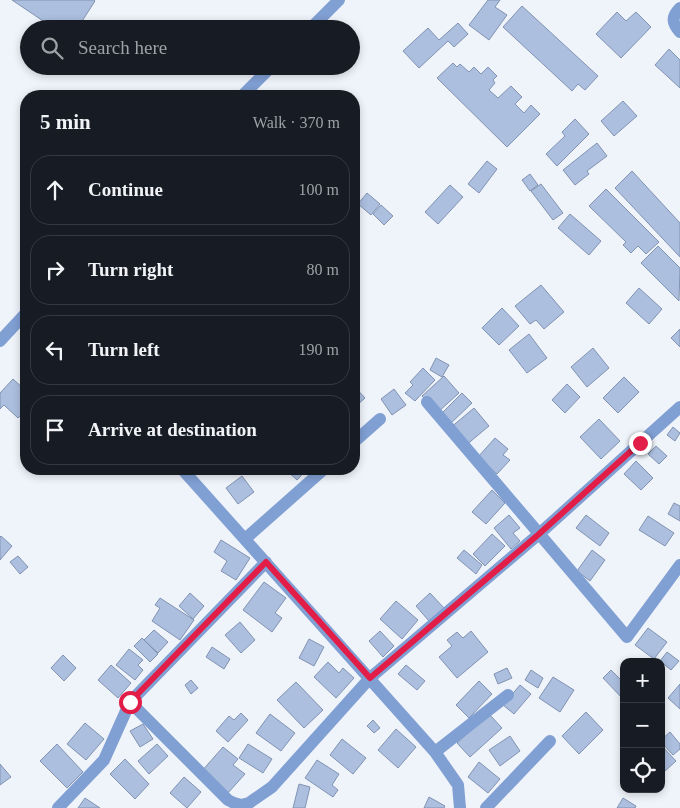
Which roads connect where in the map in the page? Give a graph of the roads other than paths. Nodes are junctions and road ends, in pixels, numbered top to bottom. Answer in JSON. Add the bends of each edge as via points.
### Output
{"nodes":[{"id":1,"x":339,"y":0,"type":"edge"},
{"id":2,"x":680,"y":8,"type":"edge"},
{"id":3,"x":319,"y":20,"type":"edge"},
{"id":4,"x":680,"y":32,"type":"edge"},
{"id":5,"x":263,"y":75,"type":"edge"},
{"id":6,"x":248,"y":90,"type":"edge"},
{"id":7,"x":20,"y":319,"type":"edge"},
{"id":8,"x":0,"y":341,"type":"edge"},
{"id":9,"x":427,"y":402,"type":"dead end"},
{"id":10,"x":680,"y":407,"type":"edge"},
{"id":11,"x":380,"y":419,"type":"dead end"},
{"id":12,"x":360,"y":437,"type":"edge"},
{"id":13,"x":187,"y":475,"type":"edge"},
{"id":14,"x":317,"y":475,"type":"edge"},
{"id":15,"x":539,"y":534,"type":"junction"},
{"id":16,"x":244,"y":539,"type":"junction"},
{"id":17,"x":266,"y":562,"type":"junction"},
{"id":18,"x":680,"y":565,"type":"edge"},
{"id":19,"x":370,"y":678,"type":"junction"},
{"id":20,"x":508,"y":695,"type":"dead end"},
{"id":21,"x":130,"y":702,"type":"junction"},
{"id":22,"x":550,"y":741,"type":"dead end"},
{"id":23,"x":435,"y":752,"type":"junction"},
{"id":24,"x":58,"y":808,"type":"edge"},
{"id":25,"x":460,"y":808,"type":"edge"},
{"id":26,"x":486,"y":808,"type":"edge"}],
"edges":[{"from":1,"to":3,"type":"street"},
{"from":2,"to":4,"type":"street","via":[[672,19]]},
{"from":5,"to":6,"type":"street"},
{"from":7,"to":8,"type":"street"},
{"from":9,"to":15,"type":"street"},
{"from":10,"to":15,"type":"street"},
{"from":11,"to":12,"type":"street"},
{"from":13,"to":16,"type":"street"},
{"from":14,"to":16,"type":"street"},
{"from":15,"to":18,"type":"street","via":[[627,637]]},
{"from":15,"to":19,"type":"street"},
{"from":16,"to":17,"type":"street"},
{"from":17,"to":19,"type":"street"},
{"from":17,"to":21,"type":"street"},
{"from":19,"to":21,"type":"street","via":[[272,787],[257,799],[241,805],[228,800]]},
{"from":19,"to":23,"type":"street"},
{"from":20,"to":23,"type":"street"},
{"from":21,"to":24,"type":"street","via":[[104,760]]},
{"from":22,"to":26,"type":"street"},
{"from":23,"to":25,"type":"street","via":[[458,785]]}]}
